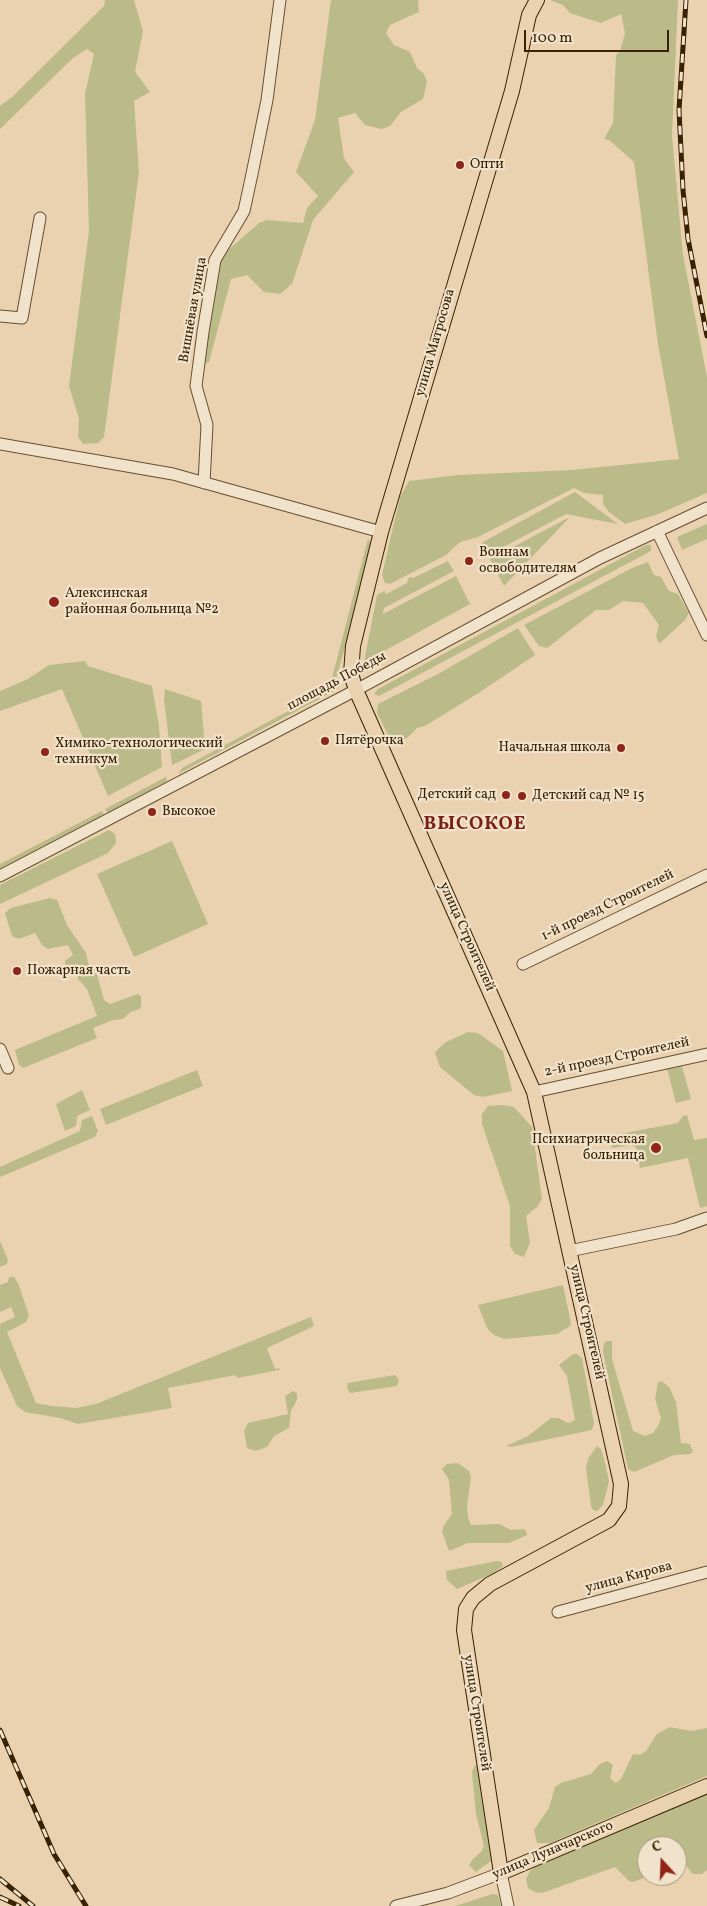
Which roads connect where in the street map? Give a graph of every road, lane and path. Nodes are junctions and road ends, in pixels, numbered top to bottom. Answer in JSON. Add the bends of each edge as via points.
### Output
{"nodes":[{"id":1,"x":280,"y":0,"type":"edge"},
{"id":2,"x":537,"y":0,"type":"edge"},
{"id":3,"x":40,"y":218,"type":"dead end"},
{"id":4,"x":0,"y":316,"type":"edge"},
{"id":5,"x":0,"y":444,"type":"edge"},
{"id":6,"x":204,"y":483,"type":"junction"},
{"id":7,"x":707,"y":508,"type":"edge"},
{"id":8,"x":657,"y":531,"type":"junction"},
{"id":9,"x":381,"y":532,"type":"junction"},
{"id":10,"x":707,"y":635,"type":"edge"},
{"id":11,"x":356,"y":690,"type":"junction"},
{"id":12,"x":707,"y":875,"type":"edge"},
{"id":13,"x":0,"y":876,"type":"edge"},
{"id":14,"x":523,"y":964,"type":"dead end"},
{"id":15,"x":0,"y":1050,"type":"edge"},
{"id":16,"x":707,"y":1054,"type":"edge"},
{"id":17,"x":8,"y":1068,"type":"dead end"},
{"id":18,"x":534,"y":1092,"type":"junction"},
{"id":19,"x":707,"y":1218,"type":"edge"},
{"id":20,"x":569,"y":1251,"type":"junction"},
{"id":21,"x":707,"y":1572,"type":"edge"},
{"id":22,"x":558,"y":1612,"type":"dead end"},
{"id":23,"x":707,"y":1786,"type":"edge"},
{"id":24,"x":501,"y":1873,"type":"junction"},
{"id":25,"x":396,"y":1906,"type":"edge"},
{"id":26,"x":508,"y":1906,"type":"edge"}],
"edges":[{"from":1,"to":6,"type":"street","name":"Вишнёвая улица","via":[[267,100],[244,211],[215,260],[203,332],[196,386],[207,425]]},
{"from":2,"to":9,"type":"main road","name":"улица Матросова","via":[[529,15],[512,90]]},
{"from":3,"to":4,"type":"street","via":[[22,318]]},
{"from":5,"to":6,"type":"street","via":[[173,474]]},
{"from":6,"to":9,"type":"street"},
{"from":7,"to":8,"type":"street","name":"площадь Победы"},
{"from":8,"to":10,"type":"street"},
{"from":8,"to":11,"type":"street","name":"площадь Победы","via":[[600,558]]},
{"from":9,"to":11,"type":"main road","name":"улица Матросова","via":[[353,646],[351,674]]},
{"from":11,"to":13,"type":"street","name":"площадь Победы"},
{"from":11,"to":18,"type":"main road","name":"улица Строителей"},
{"from":12,"to":14,"type":"street","name":"1-й проезд Строителей"},
{"from":15,"to":17,"type":"street"},
{"from":16,"to":18,"type":"street","name":"2-й проезд Строителей"},
{"from":18,"to":20,"type":"main road","name":"улица Строителей"},
{"from":19,"to":20,"type":"street","via":[[676,1229]]},
{"from":20,"to":24,"type":"main road","name":"улица Строителей","via":[[619,1470],[621,1495],[619,1506],[609,1520],[490,1584],[473,1598],[466,1609],[464,1630]]},
{"from":21,"to":22,"type":"street","name":"улица Кирова"},
{"from":23,"to":24,"type":"main road","name":"улица Луначарского"},
{"from":24,"to":25,"type":"street","name":"улица Луначарского","via":[[448,1893]]},
{"from":24,"to":26,"type":"street","name":"улица Строителей"}]}
